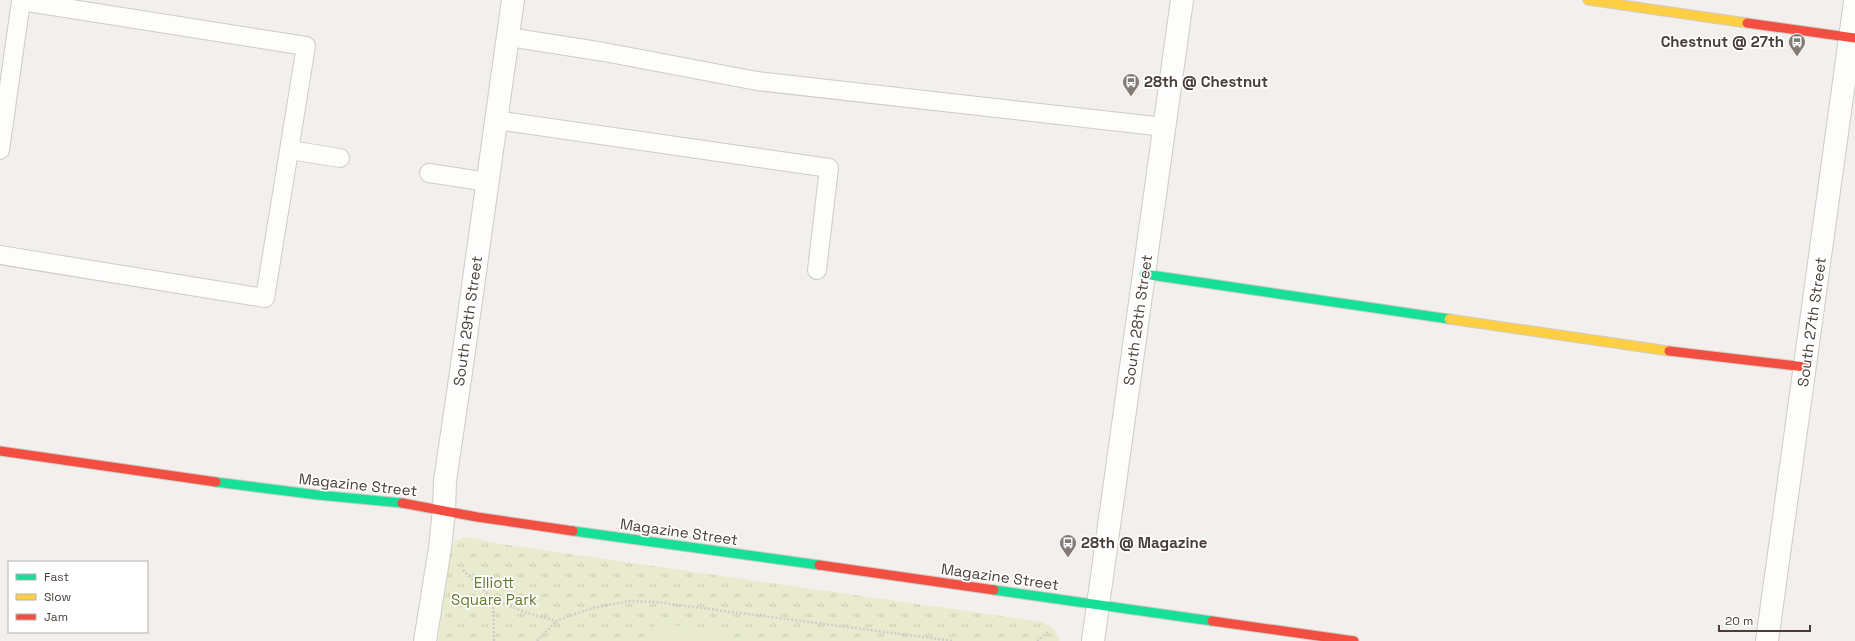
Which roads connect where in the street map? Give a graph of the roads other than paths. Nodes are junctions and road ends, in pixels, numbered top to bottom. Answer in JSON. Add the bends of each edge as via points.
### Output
{"nodes":[{"id":1,"x":513,"y":0,"type":"edge"},
{"id":2,"x":1182,"y":0,"type":"edge"},
{"id":3,"x":1588,"y":0,"type":"edge"},
{"id":4,"x":1855,"y":2,"type":"edge"},
{"id":5,"x":508,"y":37,"type":"junction"},
{"id":6,"x":1853,"y":37,"type":"edge"},
{"id":7,"x":496,"y":120,"type":"junction"},
{"id":8,"x":1164,"y":127,"type":"junction"},
{"id":9,"x":0,"y":150,"type":"edge"},
{"id":10,"x":290,"y":150,"type":"junction"},
{"id":11,"x":340,"y":158,"type":"dead end"},
{"id":12,"x":429,"y":173,"type":"dead end"},
{"id":13,"x":488,"y":182,"type":"junction"},
{"id":14,"x":0,"y":255,"type":"edge"},
{"id":15,"x":817,"y":270,"type":"dead end"},
{"id":16,"x":1144,"y":274,"type":"junction"},
{"id":17,"x":1805,"y":367,"type":"junction"},
{"id":18,"x":0,"y":451,"type":"edge"},
{"id":19,"x":444,"y":510,"type":"junction"},
{"id":20,"x":1098,"y":605,"type":"junction"},
{"id":21,"x":425,"y":641,"type":"edge"},
{"id":22,"x":1093,"y":641,"type":"edge"},
{"id":23,"x":1354,"y":641,"type":"edge"},
{"id":24,"x":1767,"y":641,"type":"edge"}],
"edges":[{"from":1,"to":5,"type":"street","name":"South 29th Street"},
{"from":2,"to":8,"type":"street","name":"South 28th Street"},
{"from":3,"to":6,"type":"street"},
{"from":4,"to":6,"type":"street","name":"South 27th Street"},
{"from":5,"to":7,"type":"street","name":"South 29th Street"},
{"from":5,"to":8,"type":"lane","via":[[757,81]]},
{"from":6,"to":17,"type":"street","name":"South 27th Street"},
{"from":7,"to":13,"type":"street","name":"South 29th Street"},
{"from":7,"to":15,"type":"lane","via":[[829,168]]},
{"from":8,"to":16,"type":"street","name":"South 28th Street"},
{"from":9,"to":10,"type":"lane","via":[[21,1],[306,46]]},
{"from":10,"to":11,"type":"lane"},
{"from":10,"to":14,"type":"lane","via":[[265,298]]},
{"from":12,"to":13,"type":"lane"},
{"from":13,"to":19,"type":"street","name":"South 29th Street","via":[[445,481]]},
{"from":16,"to":17,"type":"street","via":[[1648,348]]},
{"from":16,"to":20,"type":"street","name":"South 28th Street"},
{"from":17,"to":24,"type":"street","name":"South 27th Street"},
{"from":18,"to":19,"type":"street","name":"Magazine Street","via":[[164,475],[318,495],[413,504]]},
{"from":19,"to":20,"type":"street","name":"Magazine Street","via":[[477,517]]},
{"from":19,"to":21,"type":"street","name":"South 29th Street"},
{"from":20,"to":22,"type":"street","name":"South 28th Street"},
{"from":20,"to":23,"type":"street","name":"Magazine Street"}]}
